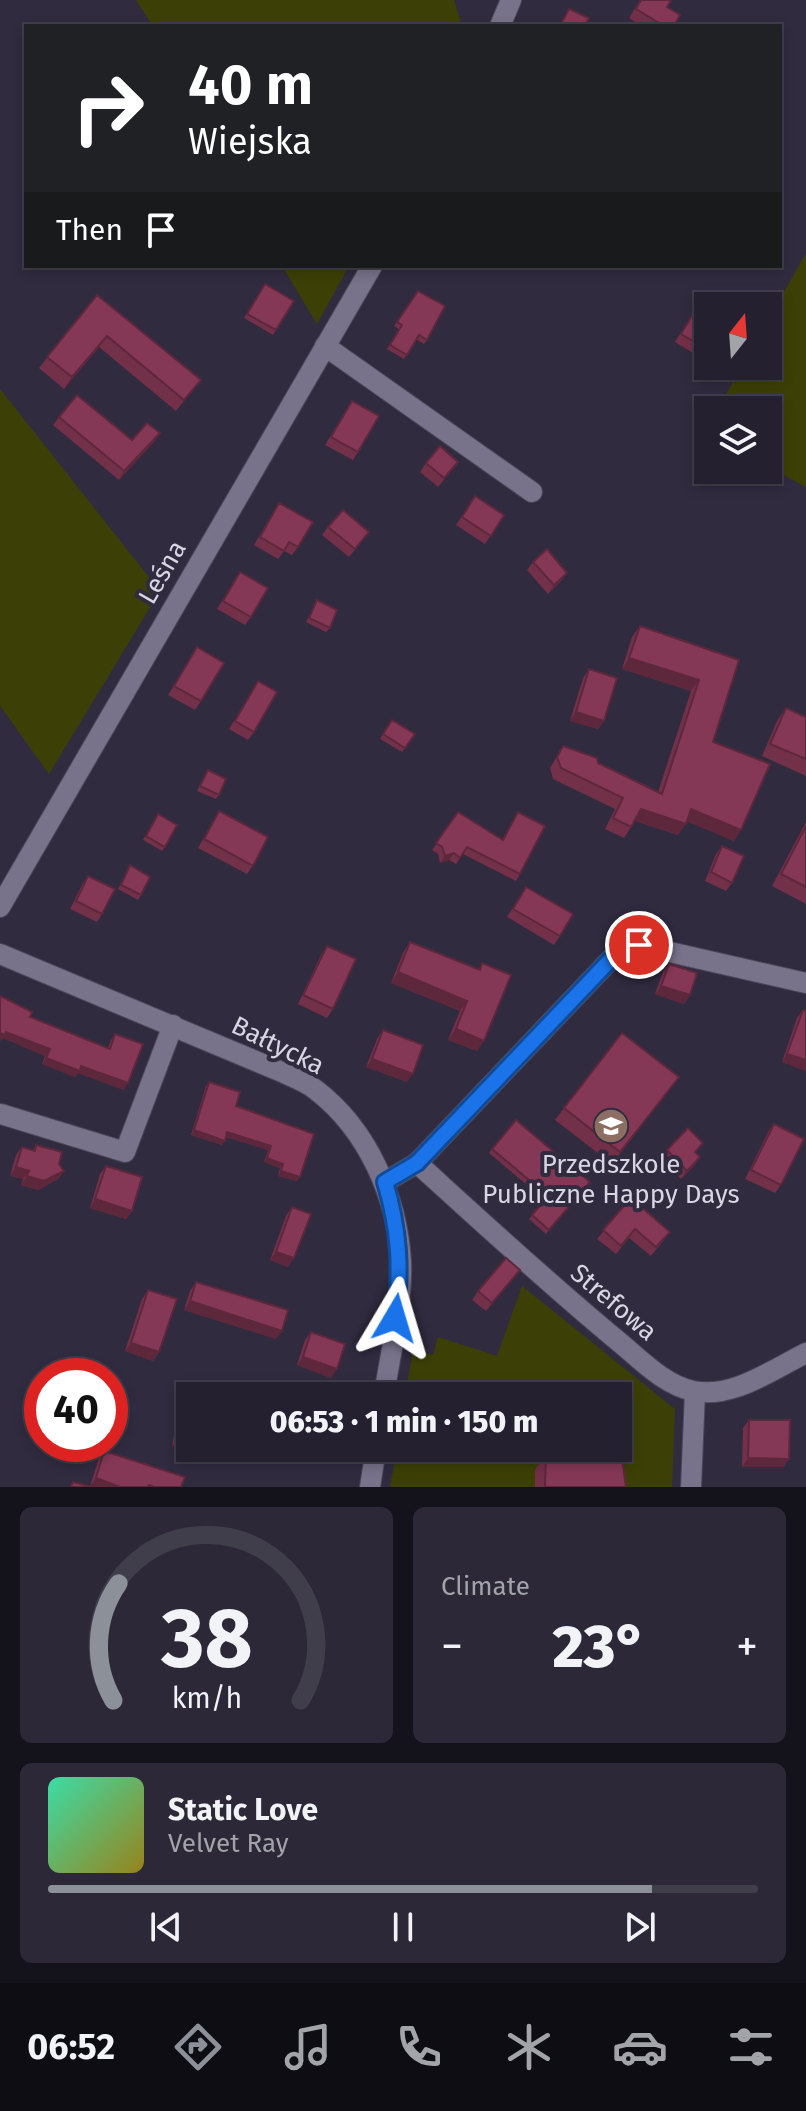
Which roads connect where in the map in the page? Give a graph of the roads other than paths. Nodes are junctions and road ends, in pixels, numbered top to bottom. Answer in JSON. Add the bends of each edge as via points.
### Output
{"nodes":[{"id":1,"x":511,"y":0,"type":"edge"},
{"id":2,"x":501,"y":24,"type":"edge"},
{"id":3,"x":371,"y":268,"type":"edge"},
{"id":4,"x":325,"y":346,"type":"junction"},
{"id":5,"x":532,"y":492,"type":"dead end"},
{"id":6,"x":0,"y":907,"type":"edge"},
{"id":7,"x":0,"y":954,"type":"edge"},
{"id":8,"x":806,"y":983,"type":"edge"},
{"id":9,"x":173,"y":1025,"type":"junction"},
{"id":10,"x":1,"y":1114,"type":"edge"},
{"id":11,"x":417,"y":1163,"type":"junction"},
{"id":12,"x":385,"y":1182,"type":"junction"},
{"id":13,"x":806,"y":1353,"type":"edge"},
{"id":14,"x":386,"y":1382,"type":"edge"},
{"id":15,"x":695,"y":1392,"type":"junction"},
{"id":16,"x":374,"y":1462,"type":"edge"},
{"id":17,"x":370,"y":1487,"type":"edge"},
{"id":18,"x":691,"y":1487,"type":"edge"}],
"edges":[{"from":1,"to":2,"type":"street"},
{"from":3,"to":4,"type":"street","name":"Leśna"},
{"from":4,"to":5,"type":"street"},
{"from":4,"to":6,"type":"street","name":"Leśna"},
{"from":7,"to":9,"type":"street","name":"Bałtycka"},
{"from":8,"to":11,"type":"street","via":[[639,945],[625,948]]},
{"from":9,"to":10,"type":"street","via":[[125,1152]]},
{"from":9,"to":12,"type":"street","name":"Bałtycka","via":[[315,1089],[344,1117]]},
{"from":11,"to":12,"type":"street"},
{"from":11,"to":15,"type":"street","name":"Strefowa","via":[[597,1324],[674,1386]]},
{"from":12,"to":14,"type":"street","name":"Bałtycka","via":[[401,1263]]},
{"from":13,"to":15,"type":"street","via":[[745,1384]]},
{"from":15,"to":18,"type":"street"},
{"from":16,"to":17,"type":"street"}]}
